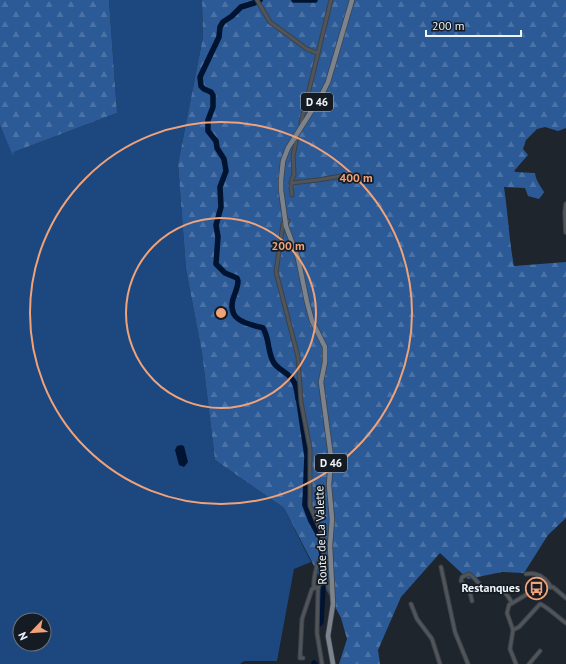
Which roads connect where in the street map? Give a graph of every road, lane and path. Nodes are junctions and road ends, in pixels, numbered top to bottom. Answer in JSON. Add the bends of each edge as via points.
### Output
{"nodes":[{"id":1,"x":257,"y":0,"type":"edge"},
{"id":2,"x":331,"y":0,"type":"edge"},
{"id":3,"x":352,"y":0,"type":"edge"},
{"id":4,"x":317,"y":53,"type":"junction"},
{"id":5,"x":302,"y":124,"type":"junction"},
{"id":6,"x":295,"y":135,"type":"junction"},
{"id":7,"x":341,"y":176,"type":"dead end"},
{"id":8,"x":291,"y":183,"type":"junction"},
{"id":9,"x":292,"y":194,"type":"dead end"},
{"id":10,"x":566,"y":204,"type":"edge"},
{"id":11,"x":286,"y":222,"type":"junction"},
{"id":12,"x":566,"y":232,"type":"edge"},
{"id":13,"x":322,"y":559,"type":"junction"},
{"id":14,"x":441,"y":567,"type":"dead end"},
{"id":15,"x":526,"y":574,"type":"dead end"},
{"id":16,"x":324,"y":581,"type":"junction"},
{"id":17,"x":316,"y":587,"type":"junction"},
{"id":18,"x":551,"y":587,"type":"junction"},
{"id":19,"x":333,"y":594,"type":"junction"},
{"id":20,"x":566,"y":598,"type":"edge"},
{"id":21,"x":472,"y":601,"type":"dead end"},
{"id":22,"x":512,"y":603,"type":"junction"},
{"id":23,"x":410,"y":604,"type":"dead end"},
{"id":24,"x":566,"y":623,"type":"edge"},
{"id":25,"x":513,"y":630,"type":"junction"},
{"id":26,"x":540,"y":651,"type":"dead end"},
{"id":27,"x":303,"y":658,"type":"dead end"},
{"id":28,"x":322,"y":664,"type":"edge"},
{"id":29,"x":333,"y":664,"type":"edge"},
{"id":30,"x":440,"y":664,"type":"edge"},
{"id":31,"x":468,"y":664,"type":"edge"},
{"id":32,"x":516,"y":664,"type":"edge"},
{"id":33,"x":529,"y":664,"type":"edge"}],
"edges":[{"from":1,"to":4,"type":"street","via":[[270,22],[307,49]]},
{"from":2,"to":4,"type":"street"},
{"from":3,"to":5,"type":"main road","name":"Route de La Valette","number":"D 46","via":[[328,82]]},
{"from":4,"to":5,"type":"street"},
{"from":5,"to":6,"type":"main road","name":"Route de La Valette","number":"D 46"},
{"from":6,"to":8,"type":"street","via":[[294,175]]},
{"from":6,"to":11,"type":"main road","name":"Route de La Valette","number":"D 46","via":[[283,161],[281,180]]},
{"from":7,"to":8,"type":"street"},
{"from":8,"to":9,"type":"street"},
{"from":10,"to":12,"type":"street"},
{"from":11,"to":13,"type":"street","via":[[283,224],[276,272],[298,357],[301,402],[310,449],[310,506],[322,534]]},
{"from":11,"to":19,"type":"main road","name":"Route de La Valette","number":"D 46","via":[[295,246],[312,321],[325,348],[321,382],[330,457]]},
{"from":13,"to":16,"type":"street"},
{"from":13,"to":17,"type":"street","via":[[314,579]]},
{"from":14,"to":31,"type":"street","via":[[455,632]]},
{"from":15,"to":18,"type":"street","via":[[535,573],[541,576]]},
{"from":16,"to":17,"type":"street"},
{"from":16,"to":19,"type":"street"},
{"from":17,"to":27,"type":"street","via":[[310,594],[302,619],[300,658]]},
{"from":17,"to":28,"type":"street","via":[[317,633]]},
{"from":18,"to":20,"type":"street"},
{"from":18,"to":22,"type":"street","via":[[536,588]]},
{"from":19,"to":29,"type":"main road","name":"Route de La Valette","number":"D 46","via":[[328,636]]},
{"from":21,"to":22,"type":"street","via":[[470,592],[461,581],[462,577],[469,574],[485,588],[503,592]]},
{"from":22,"to":25,"type":"street","via":[[506,611]]},
{"from":23,"to":30,"type":"street","via":[[416,618],[432,639]]},
{"from":24,"to":25,"type":"street","via":[[540,604],[519,627]]},
{"from":25,"to":32,"type":"street","via":[[510,649]]},
{"from":26,"to":33,"type":"street"}]}
